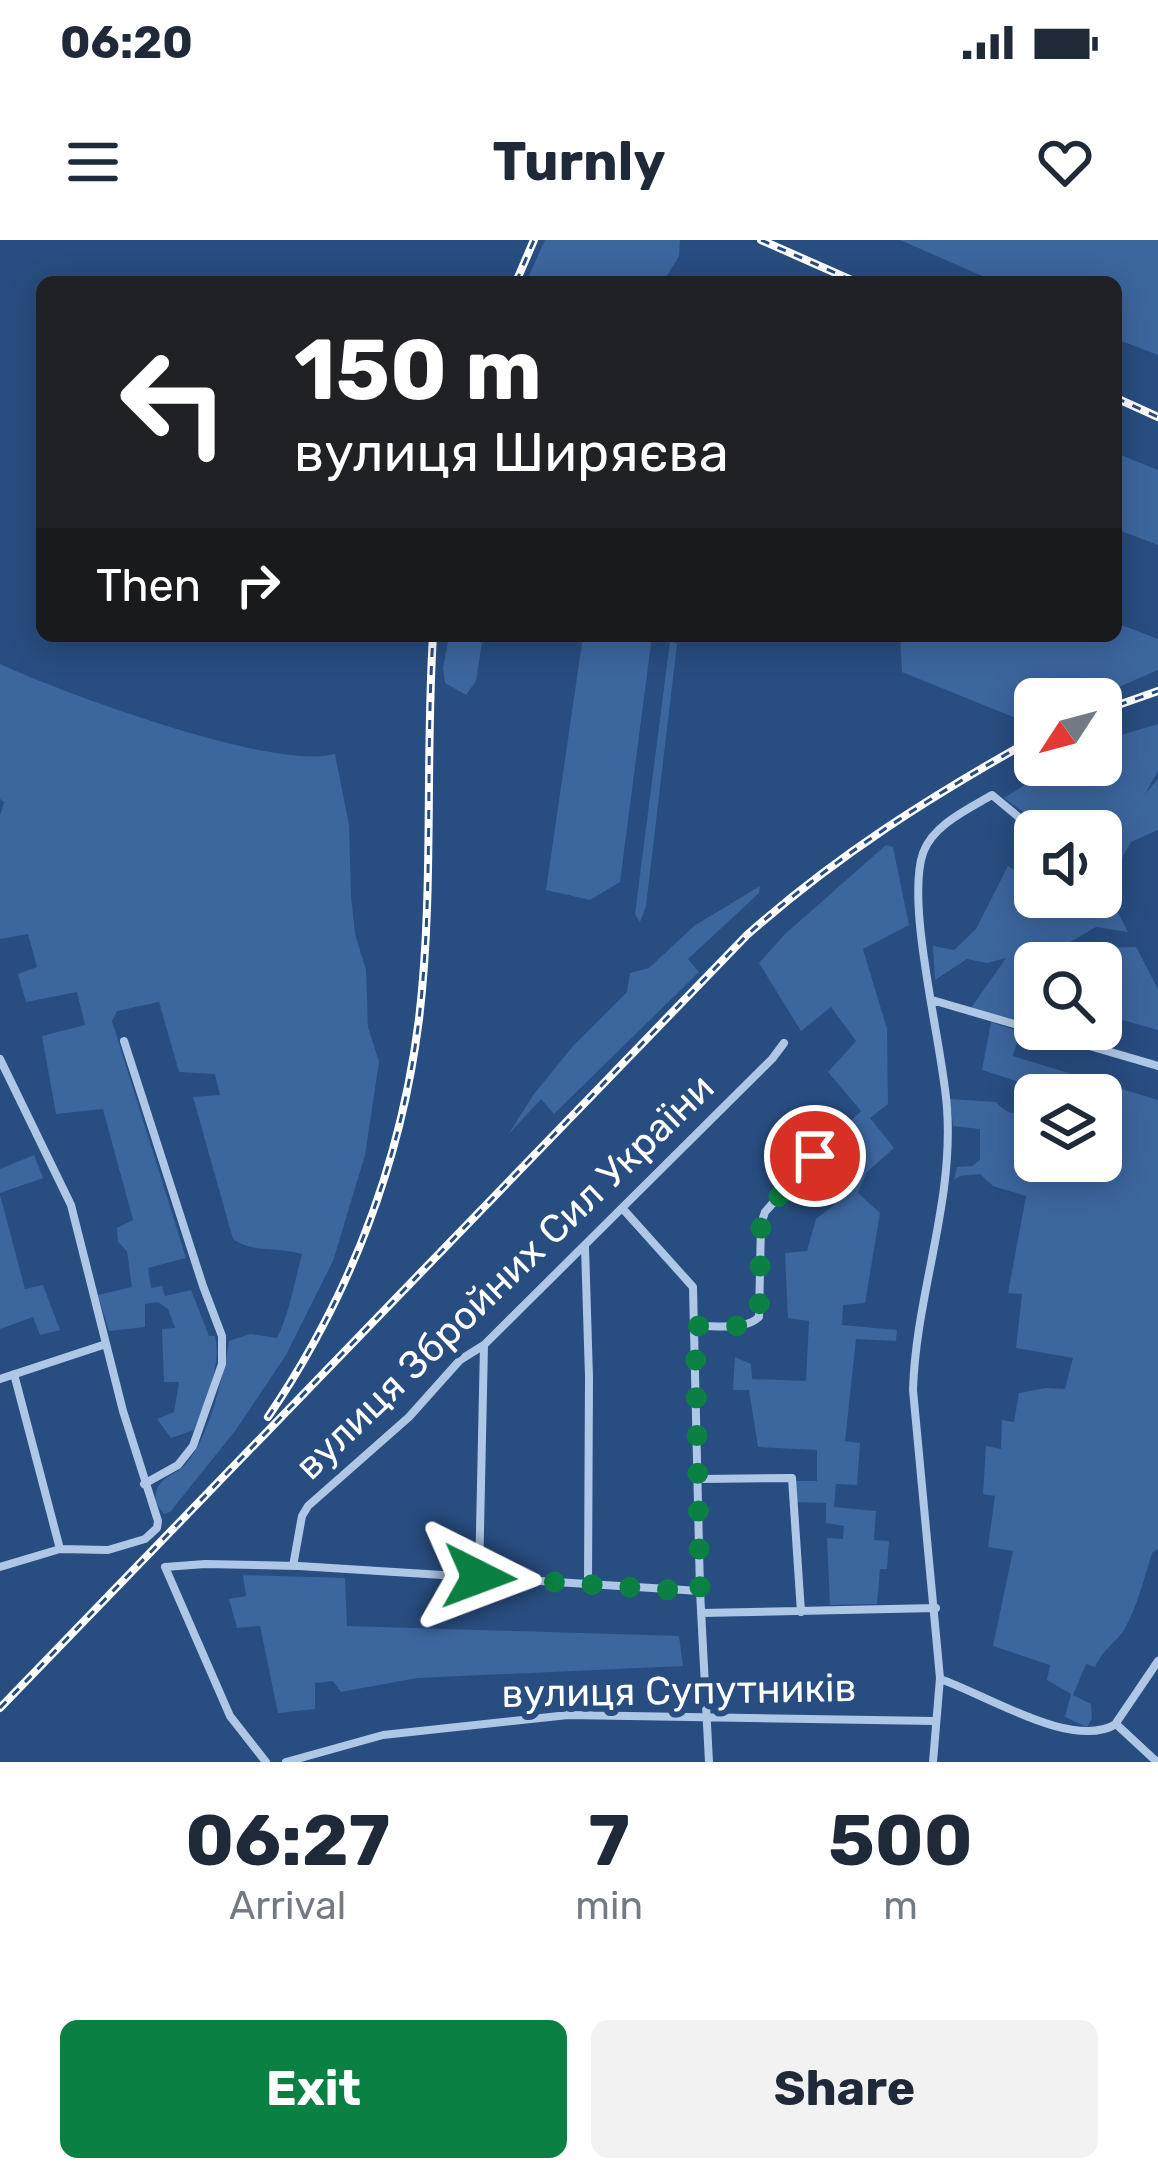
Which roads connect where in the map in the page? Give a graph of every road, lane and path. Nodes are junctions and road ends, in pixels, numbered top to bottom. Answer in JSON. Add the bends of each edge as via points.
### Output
{"nodes":[{"id":1,"x":1014,"y":813,"type":"edge"},
{"id":2,"x":932,"y":1000,"type":"junction"},
{"id":3,"x":124,"y":1041,"type":"dead end"},
{"id":4,"x":784,"y":1043,"type":"dead end"},
{"id":5,"x":0,"y":1059,"type":"edge"},
{"id":6,"x":1158,"y":1066,"type":"edge"},
{"id":7,"x":837,"y":1132,"type":"dead end"},
{"id":8,"x":622,"y":1208,"type":"junction"},
{"id":9,"x":585,"y":1245,"type":"junction"},
{"id":10,"x":695,"y":1326,"type":"junction"},
{"id":11,"x":106,"y":1344,"type":"junction"},
{"id":12,"x":484,"y":1345,"type":"junction"},
{"id":13,"x":14,"y":1374,"type":"junction"},
{"id":14,"x":0,"y":1378,"type":"edge"},
{"id":15,"x":699,"y":1479,"type":"junction"},
{"id":16,"x":144,"y":1484,"type":"junction"},
{"id":17,"x":60,"y":1549,"type":"junction"},
{"id":18,"x":293,"y":1566,"type":"junction"},
{"id":19,"x":0,"y":1567,"type":"edge"},
{"id":20,"x":479,"y":1577,"type":"junction"},
{"id":21,"x":588,"y":1584,"type":"junction"},
{"id":22,"x":700,"y":1592,"type":"junction"},
{"id":23,"x":936,"y":1608,"type":"junction"},
{"id":24,"x":701,"y":1612,"type":"junction"},
{"id":25,"x":801,"y":1612,"type":"junction"},
{"id":26,"x":1158,"y":1660,"type":"edge"},
{"id":27,"x":940,"y":1678,"type":"junction"},
{"id":28,"x":708,"y":1716,"type":"junction"},
{"id":29,"x":934,"y":1721,"type":"junction"},
{"id":30,"x":1116,"y":1724,"type":"junction"},
{"id":31,"x":266,"y":1762,"type":"edge"},
{"id":32,"x":286,"y":1762,"type":"edge"},
{"id":33,"x":709,"y":1762,"type":"edge"},
{"id":34,"x":933,"y":1762,"type":"edge"},
{"id":35,"x":1156,"y":1762,"type":"edge"}],
"edges":[{"from":1,"to":2,"type":"street","via":[[992,795],[929,839],[919,870]]},
{"from":2,"to":6,"type":"street"},
{"from":2,"to":23,"type":"street","via":[[949,1162],[913,1390]]},
{"from":3,"to":16,"type":"street","via":[[224,1349],[193,1446]]},
{"from":4,"to":8,"type":"street","name":"вулиця Збройних Сил України"},
{"from":5,"to":11,"type":"street","via":[[71,1205]]},
{"from":7,"to":10,"type":"street","via":[[838,1145],[815,1156],[765,1212],[759,1317]]},
{"from":8,"to":9,"type":"street","name":"вулиця Збройних Сил України"},
{"from":8,"to":10,"type":"street","via":[[693,1287]]},
{"from":9,"to":12,"type":"street","name":"вулиця Збройних Сил України"},
{"from":9,"to":21,"type":"street"},
{"from":10,"to":15,"type":"street"},
{"from":11,"to":13,"type":"street"},
{"from":11,"to":16,"type":"street"},
{"from":12,"to":18,"type":"street","name":"вулиця Збройних Сил України","via":[[308,1506]]},
{"from":12,"to":20,"type":"street"},
{"from":13,"to":14,"type":"street"},
{"from":13,"to":17,"type":"street"},
{"from":15,"to":22,"type":"street"},
{"from":15,"to":25,"type":"street","via":[[792,1478]]},
{"from":16,"to":17,"type":"street","via":[[158,1521],[145,1538],[108,1550]]},
{"from":17,"to":19,"type":"street"},
{"from":18,"to":20,"type":"street"},
{"from":18,"to":31,"type":"street","via":[[165,1567],[230,1717]]},
{"from":20,"to":21,"type":"street"},
{"from":21,"to":22,"type":"street"},
{"from":22,"to":24,"type":"street"},
{"from":23,"to":25,"type":"street"},
{"from":23,"to":27,"type":"street"},
{"from":24,"to":25,"type":"street"},
{"from":24,"to":28,"type":"street"},
{"from":26,"to":30,"type":"street"},
{"from":27,"to":29,"type":"street"},
{"from":27,"to":30,"type":"street","via":[[1081,1734]]},
{"from":28,"to":29,"type":"street","name":"вулиця Супутників"},
{"from":28,"to":32,"type":"street","name":"вулиця Супутників","via":[[505,1719],[383,1735]]},
{"from":28,"to":33,"type":"street"},
{"from":29,"to":34,"type":"street"},
{"from":30,"to":35,"type":"street"}]}
